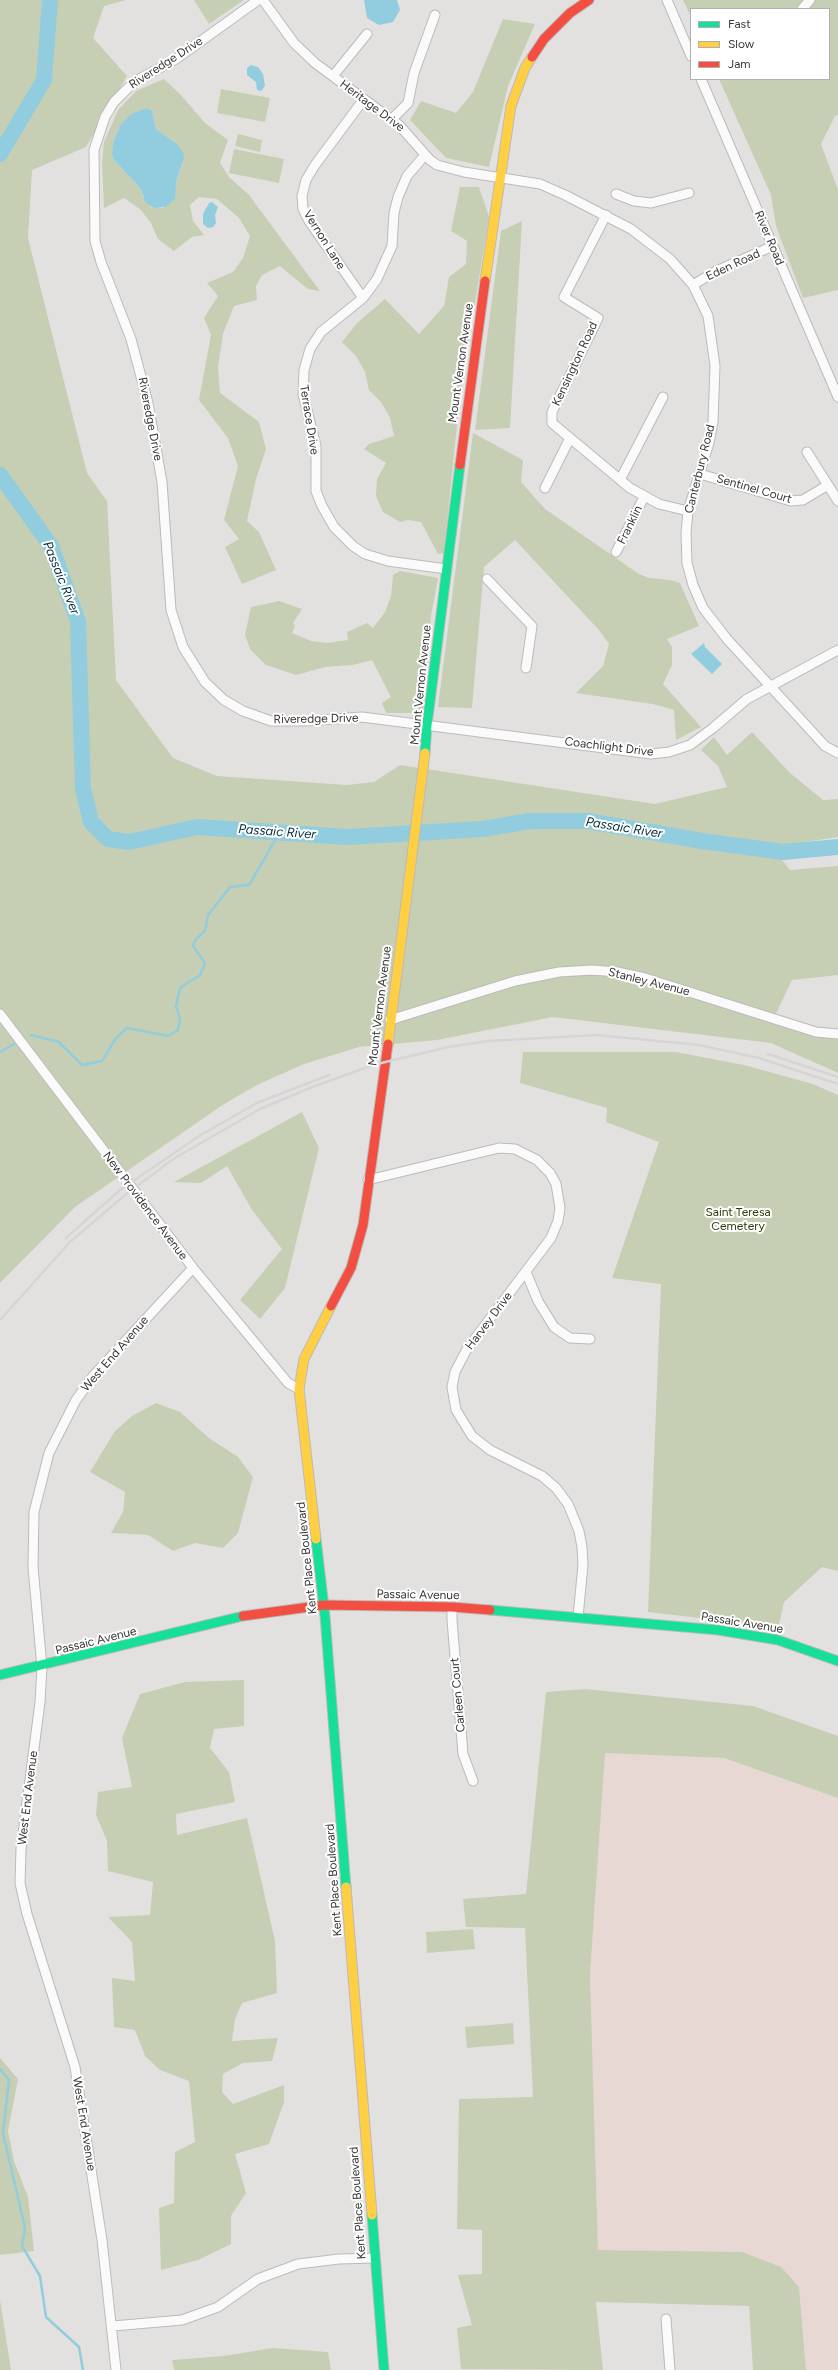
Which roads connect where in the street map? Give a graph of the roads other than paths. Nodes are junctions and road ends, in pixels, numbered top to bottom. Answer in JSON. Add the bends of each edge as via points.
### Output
{"nodes":[{"id":1,"x":258,"y":0,"type":"edge"},
{"id":2,"x":263,"y":0,"type":"edge"},
{"id":3,"x":589,"y":0,"type":"edge"},
{"id":4,"x":667,"y":0,"type":"edge"},
{"id":5,"x":810,"y":0,"type":"edge"},
{"id":6,"x":803,"y":8,"type":"edge"},
{"id":7,"x":435,"y":15,"type":"dead end"},
{"id":8,"x":367,"y":34,"type":"dead end"},
{"id":9,"x":690,"y":54,"type":"edge"},
{"id":10,"x":333,"y":76,"type":"junction"},
{"id":11,"x":701,"y":80,"type":"edge"},
{"id":12,"x":364,"y":99,"type":"junction"},
{"id":13,"x":392,"y":119,"type":"junction"},
{"id":14,"x":425,"y":155,"type":"junction"},
{"id":15,"x":501,"y":177,"type":"junction"},
{"id":16,"x":689,"y":193,"type":"dead end"},
{"id":17,"x":616,"y":194,"type":"dead end"},
{"id":18,"x":606,"y":215,"type":"junction"},
{"id":19,"x":773,"y":246,"type":"junction"},
{"id":20,"x":693,"y":285,"type":"junction"},
{"id":21,"x":363,"y":298,"type":"junction"},
{"id":22,"x":838,"y":396,"type":"edge"},
{"id":23,"x":663,"y":397,"type":"dead end"},
{"id":24,"x":570,"y":440,"type":"junction"},
{"id":25,"x":808,"y":452,"type":"dead end"},
{"id":26,"x":700,"y":474,"type":"junction"},
{"id":27,"x":620,"y":480,"type":"junction"},
{"id":28,"x":828,"y":485,"type":"junction"},
{"id":29,"x":545,"y":488,"type":"dead end"},
{"id":30,"x":644,"y":497,"type":"junction"},
{"id":31,"x":838,"y":501,"type":"edge"},
{"id":32,"x":688,"y":511,"type":"junction"},
{"id":33,"x":616,"y":552,"type":"dead end"},
{"id":34,"x":446,"y":569,"type":"junction"},
{"id":35,"x":487,"y":579,"type":"dead end"},
{"id":36,"x":838,"y":650,"type":"edge"},
{"id":37,"x":526,"y":668,"type":"dead end"},
{"id":38,"x":770,"y":686,"type":"junction"},
{"id":39,"x":427,"y":725,"type":"junction"},
{"id":40,"x":838,"y":753,"type":"edge"},
{"id":41,"x":0,"y":1014,"type":"edge"},
{"id":42,"x":390,"y":1020,"type":"junction"},
{"id":43,"x":838,"y":1034,"type":"edge"},
{"id":44,"x":368,"y":1180,"type":"junction"},
{"id":45,"x":193,"y":1268,"type":"junction"},
{"id":46,"x":526,"y":1272,"type":"junction"},
{"id":47,"x":590,"y":1339,"type":"dead end"},
{"id":48,"x":300,"y":1389,"type":"junction"},
{"id":49,"x":324,"y":1605,"type":"junction"},
{"id":50,"x":452,"y":1607,"type":"junction"},
{"id":51,"x":578,"y":1617,"type":"junction"},
{"id":52,"x":838,"y":1661,"type":"edge"},
{"id":53,"x":42,"y":1667,"type":"junction"},
{"id":54,"x":0,"y":1676,"type":"edge"},
{"id":55,"x":473,"y":1781,"type":"dead end"},
{"id":56,"x":374,"y":2258,"type":"junction"},
{"id":57,"x":666,"y":2319,"type":"dead end"},
{"id":58,"x":113,"y":2326,"type":"junction"},
{"id":59,"x":116,"y":2370,"type":"edge"},
{"id":60,"x":384,"y":2370,"type":"edge"},
{"id":61,"x":670,"y":2370,"type":"edge"}],
"edges":[{"from":1,"to":39,"type":"street","name":"Riveredge Drive","via":[[176,59],[129,86],[104,117],[94,150],[95,241],[131,340],[148,403],[162,482],[167,525],[169,595],[174,624],[189,658],[205,682],[224,700],[243,711],[272,721],[284,722],[362,717]]},
{"from":2,"to":10,"type":"street","name":"Heritage Drive","via":[[294,43]]},
{"from":3,"to":15,"type":"street","name":"Mount Vernon Avenue","via":[[559,23],[544,39],[525,68],[511,106]]},
{"from":4,"to":9,"type":"street"},
{"from":5,"to":6,"type":"street"},
{"from":7,"to":13,"type":"street","via":[[414,73],[408,103]]},
{"from":8,"to":10,"type":"street"},
{"from":10,"to":12,"type":"street","name":"Heritage Drive"},
{"from":11,"to":19,"type":"street","name":"River Road"},
{"from":12,"to":13,"type":"street","name":"Heritage Drive"},
{"from":12,"to":21,"type":"street","name":"Vernon Lane","via":[[315,164],[306,180],[302,196],[303,209],[309,221]]},
{"from":13,"to":14,"type":"street","name":"Heritage Drive","via":[[415,140]]},
{"from":14,"to":15,"type":"street","name":"Heritage Drive","via":[[437,165],[447,168]]},
{"from":14,"to":21,"type":"street","name":"Terrace Drive","via":[[407,176],[394,213],[390,252],[377,280]]},
{"from":15,"to":18,"type":"street","name":"Canterbury Road","via":[[540,184]]},
{"from":15,"to":34,"type":"street","name":"Mount Vernon Avenue"},
{"from":16,"to":17,"type":"street","via":[[651,203],[634,201]]},
{"from":18,"to":20,"type":"street","name":"Canterbury Road","via":[[652,243]]},
{"from":18,"to":24,"type":"street","name":"Kensington Road","via":[[564,297],[598,318],[552,412],[554,427]]},
{"from":19,"to":20,"type":"street","name":"Eden Road","via":[[716,271]]},
{"from":19,"to":22,"type":"street","name":"River Road"},
{"from":20,"to":26,"type":"street","name":"Canterbury Road","via":[[708,316],[715,366],[713,422]]},
{"from":21,"to":34,"type":"street","name":"Terrace Drive","via":[[321,332],[310,349],[304,370],[303,394],[316,446],[316,491],[334,527],[365,554],[388,561]]},
{"from":23,"to":27,"type":"street"},
{"from":24,"to":27,"type":"street","name":"Kensington Road"},
{"from":24,"to":29,"type":"street"},
{"from":25,"to":28,"type":"street"},
{"from":26,"to":28,"type":"street","name":"Sentinel Court","via":[[791,501],[803,500]]},
{"from":26,"to":32,"type":"street","name":"Canterbury Road"},
{"from":27,"to":30,"type":"street","name":"Kensington Road"},
{"from":28,"to":31,"type":"street"},
{"from":30,"to":32,"type":"street","name":"Kensington Road","via":[[659,504]]},
{"from":30,"to":33,"type":"street","name":"Franklin"},
{"from":32,"to":38,"type":"street","name":"Canterbury Road","via":[[687,563],[699,599],[712,621]]},
{"from":34,"to":39,"type":"street","name":"Mount Vernon Avenue"},
{"from":35,"to":37,"type":"street","via":[[532,626]]},
{"from":36,"to":38,"type":"street"},
{"from":38,"to":39,"type":"street","name":"Coachlight Drive","via":[[747,699],[697,741],[662,754],[645,754]]},
{"from":38,"to":40,"type":"street","name":"Canterbury Road","via":[[825,746]]},
{"from":39,"to":42,"type":"street","name":"Mount Vernon Avenue","via":[[424,776]]},
{"from":41,"to":45,"type":"street","name":"New Providence Avenue"},
{"from":42,"to":43,"type":"street","name":"Stanley Avenue","via":[[515,982],[558,972],[592,970],[644,978],[816,1032]]},
{"from":42,"to":44,"type":"street","name":"Mount Vernon Avenue"},
{"from":44,"to":46,"type":"street","name":"Harvey Drive","via":[[499,1148],[515,1149],[537,1160],[550,1173],[558,1190],[560,1208],[551,1238]]},
{"from":44,"to":48,"type":"street","name":"Mount Vernon Avenue","via":[[363,1225],[351,1268],[304,1359]]},
{"from":45,"to":48,"type":"street","name":"New Providence Avenue","via":[[288,1383]]},
{"from":45,"to":53,"type":"street","name":"West End Avenue","via":[[94,1375],[65,1420],[49,1454],[34,1512],[32,1538]]},
{"from":46,"to":47,"type":"street","via":[[538,1301],[554,1327],[570,1338]]},
{"from":46,"to":51,"type":"street","name":"Harvey Drive","via":[[467,1349],[452,1380],[453,1395],[459,1417],[472,1436],[490,1450],[542,1476],[556,1488],[568,1504],[579,1531],[582,1547],[583,1565]]},
{"from":48,"to":49,"type":"street","name":"Kent Place Boulevard"},
{"from":49,"to":50,"type":"street","name":"Passaic Avenue"},
{"from":49,"to":53,"type":"street","name":"Passaic Avenue","via":[[257,1613]]},
{"from":49,"to":56,"type":"street","name":"Kent Place Boulevard"},
{"from":50,"to":51,"type":"street","name":"Passaic Avenue"},
{"from":50,"to":55,"type":"street","name":"Carleen Court","via":[[463,1754]]},
{"from":51,"to":52,"type":"street","name":"Passaic Avenue","via":[[718,1630],[762,1637],[794,1645]]},
{"from":53,"to":54,"type":"street","name":"Passaic Avenue"},
{"from":53,"to":58,"type":"street","name":"West End Avenue","via":[[20,1883],[27,1914],[75,2067]]},
{"from":56,"to":58,"type":"street","via":[[339,2258],[298,2264],[258,2279],[218,2307],[182,2320]]},
{"from":56,"to":60,"type":"street","name":"Kent Place Boulevard"},
{"from":57,"to":61,"type":"street"},
{"from":58,"to":59,"type":"street","name":"West End Avenue"}]}
